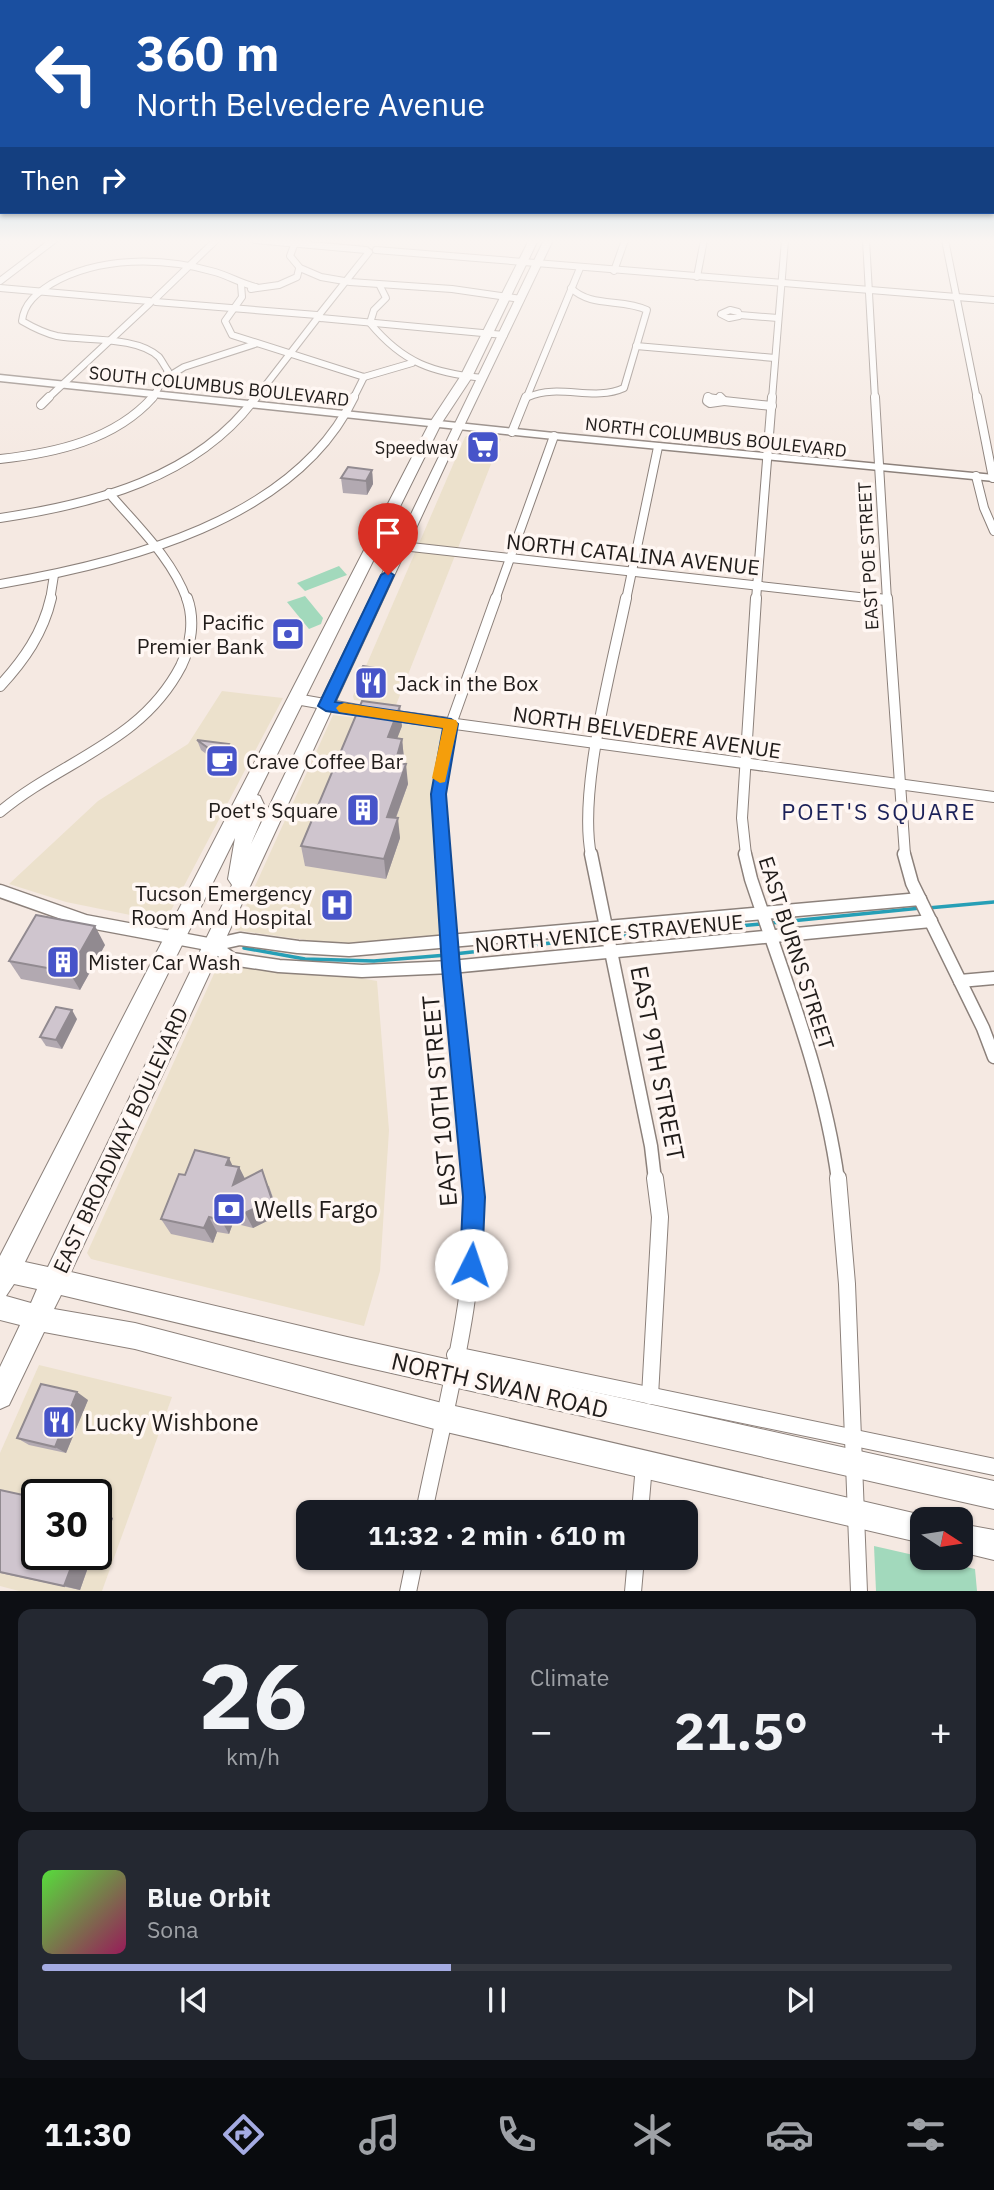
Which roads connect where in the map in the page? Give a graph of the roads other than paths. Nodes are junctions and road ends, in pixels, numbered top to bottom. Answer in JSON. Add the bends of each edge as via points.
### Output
{"nodes":[{"id":1,"x":23,"y":314,"type":"edge"},
{"id":2,"x":139,"y":314,"type":"edge"},
{"id":3,"x":230,"y":314,"type":"edge"},
{"id":4,"x":288,"y":314,"type":"edge"},
{"id":5,"x":319,"y":314,"type":"edge"},
{"id":6,"x":373,"y":314,"type":"edge"},
{"id":7,"x":497,"y":314,"type":"edge"},
{"id":8,"x":514,"y":314,"type":"edge"},
{"id":9,"x":560,"y":314,"type":"edge"},
{"id":10,"x":646,"y":314,"type":"edge"},
{"id":11,"x":778,"y":314,"type":"edge"},
{"id":12,"x":870,"y":314,"type":"edge"},
{"id":13,"x":960,"y":314,"type":"edge"},
{"id":14,"x":740,"y":315,"type":"dead end"},
{"id":15,"x":317,"y":317,"type":"junction"},
{"id":16,"x":778,"y":318,"type":"junction"},
{"id":17,"x":370,"y":323,"type":"junction"},
{"id":18,"x":487,"y":334,"type":"junction"},
{"id":19,"x":504,"y":335,"type":"junction"},
{"id":20,"x":239,"y":338,"type":"junction"},
{"id":21,"x":110,"y":342,"type":"junction"},
{"id":22,"x":258,"y":344,"type":"junction"},
{"id":23,"x":636,"y":346,"type":"junction"},
{"id":24,"x":236,"y":348,"type":"junction"},
{"id":25,"x":289,"y":353,"type":"junction"},
{"id":26,"x":775,"y":358,"type":"junction"},
{"id":27,"x":170,"y":360,"type":"junction"},
{"id":28,"x":193,"y":363,"type":"junction"},
{"id":29,"x":412,"y":363,"type":"junction"},
{"id":30,"x":364,"y":377,"type":"junction"},
{"id":31,"x":466,"y":377,"type":"junction"},
{"id":32,"x":536,"y":377,"type":"junction"},
{"id":33,"x":0,"y":378,"type":"edge"},
{"id":34,"x":166,"y":378,"type":"junction"},
{"id":35,"x":484,"y":378,"type":"junction"},
{"id":36,"x":65,"y":385,"type":"junction"},
{"id":37,"x":557,"y":389,"type":"junction"},
{"id":38,"x":157,"y":395,"type":"junction"},
{"id":39,"x":528,"y":397,"type":"junction"},
{"id":40,"x":724,"y":401,"type":"dead end"},
{"id":41,"x":41,"y":405,"type":"dead end"},
{"id":42,"x":250,"y":405,"type":"junction"},
{"id":43,"x":772,"y":406,"type":"junction"},
{"id":44,"x":346,"y":415,"type":"junction"},
{"id":45,"x":435,"y":425,"type":"junction"},
{"id":46,"x":458,"y":426,"type":"junction"},
{"id":47,"x":512,"y":432,"type":"junction"},
{"id":48,"x":554,"y":436,"type":"junction"},
{"id":49,"x":658,"y":447,"type":"junction"},
{"id":50,"x":767,"y":457,"type":"junction"},
{"id":51,"x":0,"y":459,"type":"edge"},
{"id":52,"x":879,"y":469,"type":"junction"},
{"id":53,"x":976,"y":476,"type":"junction"},
{"id":54,"x":993,"y":478,"type":"edge"},
{"id":55,"x":109,"y":493,"type":"junction"},
{"id":56,"x":0,"y":518,"type":"edge"},
{"id":57,"x":994,"y":531,"type":"edge"},
{"id":58,"x":375,"y":543,"type":"junction"},
{"id":59,"x":401,"y":546,"type":"junction"},
{"id":60,"x":154,"y":547,"type":"junction"},
{"id":61,"x":511,"y":558,"type":"junction"},
{"id":62,"x":630,"y":571,"type":"junction"},
{"id":63,"x":54,"y":575,"type":"junction"},
{"id":64,"x":0,"y":584,"type":"edge"},
{"id":65,"x":757,"y":585,"type":"junction"},
{"id":66,"x":886,"y":600,"type":"junction"},
{"id":67,"x":0,"y":686,"type":"edge"},
{"id":68,"x":296,"y":699,"type":"junction"},
{"id":69,"x":326,"y":706,"type":"junction"},
{"id":70,"x":451,"y":724,"type":"junction"},
{"id":71,"x":597,"y":743,"type":"junction"},
{"id":72,"x":743,"y":765,"type":"junction"},
{"id":73,"x":898,"y":785,"type":"junction"},
{"id":74,"x":994,"y":797,"type":"edge"},
{"id":75,"x":246,"y":798,"type":"junction"},
{"id":76,"x":0,"y":812,"type":"edge"},
{"id":77,"x":0,"y":891,"type":"edge"},
{"id":78,"x":920,"y":899,"type":"junction"},
{"id":79,"x":233,"y":900,"type":"junction"},
{"id":80,"x":762,"y":912,"type":"junction"},
{"id":81,"x":931,"y":921,"type":"junction"},
{"id":82,"x":606,"y":927,"type":"junction"},
{"id":83,"x":771,"y":937,"type":"junction"},
{"id":84,"x":176,"y":938,"type":"junction"},
{"id":85,"x":449,"y":942,"type":"junction"},
{"id":86,"x":213,"y":944,"type":"junction"},
{"id":87,"x":611,"y":952,"type":"junction"},
{"id":88,"x":451,"y":967,"type":"junction"},
{"id":89,"x":994,"y":978,"type":"edge"},
{"id":90,"x":960,"y":981,"type":"junction"},
{"id":91,"x":994,"y":1057,"type":"edge"},
{"id":92,"x":3,"y":1275,"type":"edge"},
{"id":93,"x":52,"y":1281,"type":"junction"},
{"id":94,"x":0,"y":1307,"type":"edge"},
{"id":95,"x":35,"y":1317,"type":"junction"},
{"id":96,"x":453,"y":1364,"type":"junction"},
{"id":97,"x":0,"y":1396,"type":"edge"},
{"id":98,"x":650,"y":1396,"type":"junction"},
{"id":99,"x":442,"y":1417,"type":"junction"},
{"id":100,"x":854,"y":1436,"type":"junction"},
{"id":101,"x":854,"y":1464,"type":"junction"},
{"id":102,"x":643,"y":1465,"type":"junction"},
{"id":103,"x":994,"y":1467,"type":"edge"},
{"id":104,"x":994,"y":1495,"type":"edge"},
{"id":105,"x":426,"y":1500,"type":"edge"},
{"id":106,"x":641,"y":1500,"type":"edge"},
{"id":107,"x":856,"y":1515,"type":"junction"},
{"id":108,"x":910,"y":1527,"type":"edge"},
{"id":109,"x":973,"y":1541,"type":"edge"},
{"id":110,"x":994,"y":1545,"type":"edge"},
{"id":111,"x":412,"y":1570,"type":"edge"},
{"id":112,"x":635,"y":1570,"type":"edge"},
{"id":113,"x":408,"y":1591,"type":"edge"},
{"id":114,"x":633,"y":1591,"type":"edge"},
{"id":115,"x":859,"y":1591,"type":"edge"}],
"edges":[{"from":1,"to":21,"type":"street","via":[[22,321],[30,328],[54,336]]},
{"from":2,"to":21,"type":"street"},
{"from":3,"to":20,"type":"street","via":[[226,327]]},
{"from":4,"to":15,"type":"street"},
{"from":5,"to":15,"type":"street"},
{"from":6,"to":17,"type":"street"},
{"from":7,"to":18,"type":"main road","name":"EAST BROADWAY BOULEVARD"},
{"from":8,"to":19,"type":"main road","name":"EAST BROADWAY BOULEVARD"},
{"from":9,"to":32,"type":"street"},
{"from":10,"to":23,"type":"street"},
{"from":11,"to":16,"type":"street","name":"EAST BURNS STREET"},
{"from":12,"to":52,"type":"street","name":"EAST POE STREET"},
{"from":13,"to":54,"type":"street"},
{"from":14,"to":16,"type":"street"},
{"from":15,"to":17,"type":"street"},
{"from":15,"to":25,"type":"street"},
{"from":16,"to":26,"type":"street","name":"EAST BURNS STREET"},
{"from":17,"to":18,"type":"street"},
{"from":17,"to":29,"type":"street"},
{"from":18,"to":19,"type":"street"},
{"from":18,"to":31,"type":"main road","name":"EAST BROADWAY BOULEVARD"},
{"from":19,"to":35,"type":"main road","name":"EAST BROADWAY BOULEVARD"},
{"from":20,"to":22,"type":"street"},
{"from":20,"to":24,"type":"street"},
{"from":21,"to":27,"type":"street","via":[[136,346]]},
{"from":21,"to":36,"type":"street"},
{"from":22,"to":24,"type":"street"},
{"from":22,"to":25,"type":"street"},
{"from":23,"to":26,"type":"street"},
{"from":23,"to":37,"type":"street","via":[[624,388],[597,393]]},
{"from":24,"to":28,"type":"street","via":[[219,358]]},
{"from":25,"to":30,"type":"street"},
{"from":25,"to":42,"type":"street"},
{"from":26,"to":43,"type":"street","name":"EAST BURNS STREET"},
{"from":27,"to":28,"type":"street"},
{"from":27,"to":34,"type":"street"},
{"from":28,"to":34,"type":"street"},
{"from":29,"to":30,"type":"street"},
{"from":29,"to":31,"type":"street"},
{"from":30,"to":44,"type":"street"},
{"from":31,"to":35,"type":"street"},
{"from":31,"to":45,"type":"main road","name":"EAST BROADWAY BOULEVARD"},
{"from":32,"to":37,"type":"street"},
{"from":32,"to":39,"type":"street"},
{"from":33,"to":36,"type":"street","name":"SOUTH COLUMBUS BOULEVARD"},
{"from":34,"to":38,"type":"street"},
{"from":35,"to":46,"type":"main road","name":"EAST BROADWAY BOULEVARD"},
{"from":36,"to":38,"type":"street","name":"SOUTH COLUMBUS BOULEVARD"},
{"from":36,"to":41,"type":"street"},
{"from":37,"to":39,"type":"street"},
{"from":38,"to":42,"type":"street","name":"SOUTH COLUMBUS BOULEVARD"},
{"from":38,"to":51,"type":"street","via":[[141,411],[98,436],[37,454]]},
{"from":39,"to":47,"type":"street"},
{"from":40,"to":43,"type":"street"},
{"from":42,"to":44,"type":"street","name":"SOUTH COLUMBUS BOULEVARD"},
{"from":42,"to":55,"type":"street","via":[[195,455]]},
{"from":43,"to":50,"type":"street","name":"EAST BURNS STREET"},
{"from":44,"to":45,"type":"street","name":"SOUTH COLUMBUS BOULEVARD"},
{"from":44,"to":60,"type":"street","via":[[321,449],[270,490],[202,528]]},
{"from":45,"to":46,"type":"street","name":"NORTH COLUMBUS BOULEVARD"},
{"from":45,"to":58,"type":"main road","name":"EAST BROADWAY BOULEVARD"},
{"from":46,"to":47,"type":"street","name":"NORTH COLUMBUS BOULEVARD"},
{"from":46,"to":59,"type":"main road","name":"EAST BROADWAY BOULEVARD"},
{"from":47,"to":48,"type":"street","name":"NORTH COLUMBUS BOULEVARD"},
{"from":48,"to":49,"type":"street","name":"NORTH COLUMBUS BOULEVARD"},
{"from":48,"to":61,"type":"street","name":"EAST 10TH STREET"},
{"from":49,"to":50,"type":"street","name":"NORTH COLUMBUS BOULEVARD"},
{"from":49,"to":62,"type":"street","name":"EAST 9TH STREET"},
{"from":50,"to":52,"type":"street","name":"NORTH COLUMBUS BOULEVARD"},
{"from":50,"to":65,"type":"street","name":"EAST BURNS STREET"},
{"from":52,"to":53,"type":"street","name":"NORTH COLUMBUS BOULEVARD"},
{"from":52,"to":66,"type":"street","name":"EAST POE STREET"},
{"from":53,"to":54,"type":"street","name":"NORTH COLUMBUS BOULEVARD"},
{"from":53,"to":57,"type":"street"},
{"from":55,"to":56,"type":"street"},
{"from":55,"to":60,"type":"street"},
{"from":58,"to":59,"type":"street","name":"NORTH CATALINA AVENUE"},
{"from":58,"to":68,"type":"main road","name":"EAST BROADWAY BOULEVARD"},
{"from":59,"to":61,"type":"street","name":"NORTH CATALINA AVENUE"},
{"from":59,"to":69,"type":"main road","name":"EAST BROADWAY BOULEVARD"},
{"from":60,"to":63,"type":"street"},
{"from":60,"to":76,"type":"street","via":[[183,585],[189,607],[186,653],[173,682],[128,730]]},
{"from":61,"to":62,"type":"street","name":"NORTH CATALINA AVENUE"},
{"from":61,"to":70,"type":"street","name":"EAST 10TH STREET"},
{"from":62,"to":65,"type":"street","name":"NORTH CATALINA AVENUE"},
{"from":62,"to":71,"type":"street","name":"EAST 9TH STREET"},
{"from":63,"to":64,"type":"street"},
{"from":63,"to":67,"type":"street","via":[[41,633]]},
{"from":65,"to":66,"type":"street","name":"NORTH CATALINA AVENUE"},
{"from":65,"to":72,"type":"street","name":"EAST BURNS STREET"},
{"from":66,"to":73,"type":"street","name":"EAST POE STREET"},
{"from":68,"to":69,"type":"street","name":"NORTH BELVEDERE AVENUE"},
{"from":68,"to":75,"type":"main road","name":"EAST BROADWAY BOULEVARD"},
{"from":69,"to":70,"type":"street","name":"NORTH BELVEDERE AVENUE"},
{"from":69,"to":79,"type":"main road","name":"EAST BROADWAY BOULEVARD"},
{"from":70,"to":71,"type":"street","name":"NORTH BELVEDERE AVENUE"},
{"from":70,"to":85,"type":"street","name":"EAST 10TH STREET","via":[[439,794]]},
{"from":71,"to":72,"type":"street","name":"NORTH BELVEDERE AVENUE"},
{"from":71,"to":82,"type":"street","name":"EAST 9TH STREET","via":[[587,809]]},
{"from":72,"to":73,"type":"street","name":"NORTH BELVEDERE AVENUE"},
{"from":72,"to":80,"type":"street","name":"EAST BURNS STREET","via":[[744,848]]},
{"from":73,"to":74,"type":"street","name":"NORTH BELVEDERE AVENUE"},
{"from":73,"to":78,"type":"street","name":"EAST POE STREET","via":[[905,860]]},
{"from":75,"to":79,"type":"main road","via":[[254,801],[257,809],[242,844]]},
{"from":75,"to":84,"type":"main road","name":"EAST BROADWAY BOULEVARD"},
{"from":77,"to":84,"type":"street","name":"NORTH VENICE STRAVENUE","via":[[85,921]]},
{"from":78,"to":80,"type":"street","name":"NORTH VENICE STRAVENUE"},
{"from":78,"to":81,"type":"street","name":"EAST POE STREET"},
{"from":79,"to":86,"type":"main road","name":"EAST BROADWAY BOULEVARD"},
{"from":80,"to":82,"type":"street","name":"NORTH VENICE STRAVENUE"},
{"from":80,"to":83,"type":"street","name":"EAST BURNS STREET"},
{"from":81,"to":83,"type":"street","name":"NORTH VENICE STRAVENUE"},
{"from":81,"to":90,"type":"street","name":"EAST POE STREET"},
{"from":82,"to":85,"type":"street","name":"NORTH VENICE STRAVENUE"},
{"from":82,"to":87,"type":"street","name":"EAST 9TH STREET"},
{"from":83,"to":87,"type":"street","name":"NORTH VENICE STRAVENUE"},
{"from":83,"to":100,"type":"street","name":"EAST BURNS STREET","via":[[832,1133],[841,1198]]},
{"from":84,"to":86,"type":"street","name":"NORTH VENICE STRAVENUE"},
{"from":84,"to":92,"type":"main road","name":"EAST BROADWAY BOULEVARD"},
{"from":85,"to":86,"type":"street","name":"NORTH VENICE STRAVENUE","via":[[349,950],[240,939]]},
{"from":85,"to":88,"type":"street","name":"EAST 10TH STREET"},
{"from":86,"to":88,"type":"street","name":"NORTH VENICE STRAVENUE","via":[[232,959],[279,966],[362,971]]},
{"from":86,"to":93,"type":"main road","name":"EAST BROADWAY BOULEVARD"},
{"from":87,"to":88,"type":"street","name":"NORTH VENICE STRAVENUE"},
{"from":87,"to":98,"type":"street","name":"EAST 9TH STREET","via":[[649,1134],[660,1217]]},
{"from":88,"to":96,"type":"street","name":"EAST 10TH STREET","via":[[474,1197],[469,1289]]},
{"from":89,"to":90,"type":"street"},
{"from":90,"to":91,"type":"street","name":"EAST POE STREET"},
{"from":92,"to":93,"type":"main road","name":"NORTH SWAN ROAD"},
{"from":93,"to":95,"type":"main road","name":"EAST BROADWAY BOULEVARD"},
{"from":93,"to":96,"type":"main road","name":"NORTH SWAN ROAD"},
{"from":94,"to":95,"type":"main road","name":"NORTH SWAN ROAD"},
{"from":95,"to":97,"type":"main road","name":"EAST BROADWAY BOULEVARD"},
{"from":95,"to":99,"type":"main road","name":"NORTH SWAN ROAD","via":[[135,1336]]},
{"from":96,"to":98,"type":"street","name":"NORTH SWAN ROAD"},
{"from":96,"to":99,"type":"street","name":"EAST 10TH STREET"},
{"from":96,"to":101,"type":"main road","name":"NORTH SWAN ROAD"},
{"from":98,"to":100,"type":"street","name":"NORTH SWAN ROAD"},
{"from":99,"to":102,"type":"main road","name":"NORTH SWAN ROAD"},
{"from":99,"to":105,"type":"street","name":"EAST 10TH STREET"},
{"from":100,"to":101,"type":"street","name":"EAST BURNS STREET"},
{"from":100,"to":103,"type":"street","name":"NORTH SWAN ROAD"},
{"from":101,"to":104,"type":"main road","name":"NORTH SWAN ROAD"},
{"from":101,"to":107,"type":"street","name":"EAST BURNS STREET"},
{"from":102,"to":106,"type":"street"},
{"from":102,"to":107,"type":"main road","name":"NORTH SWAN ROAD"},
{"from":107,"to":108,"type":"main road","name":"NORTH SWAN ROAD"},
{"from":107,"to":115,"type":"street","name":"EAST BURNS STREET"},
{"from":109,"to":110,"type":"main road"},
{"from":111,"to":113,"type":"street"},
{"from":112,"to":114,"type":"street"}]}
